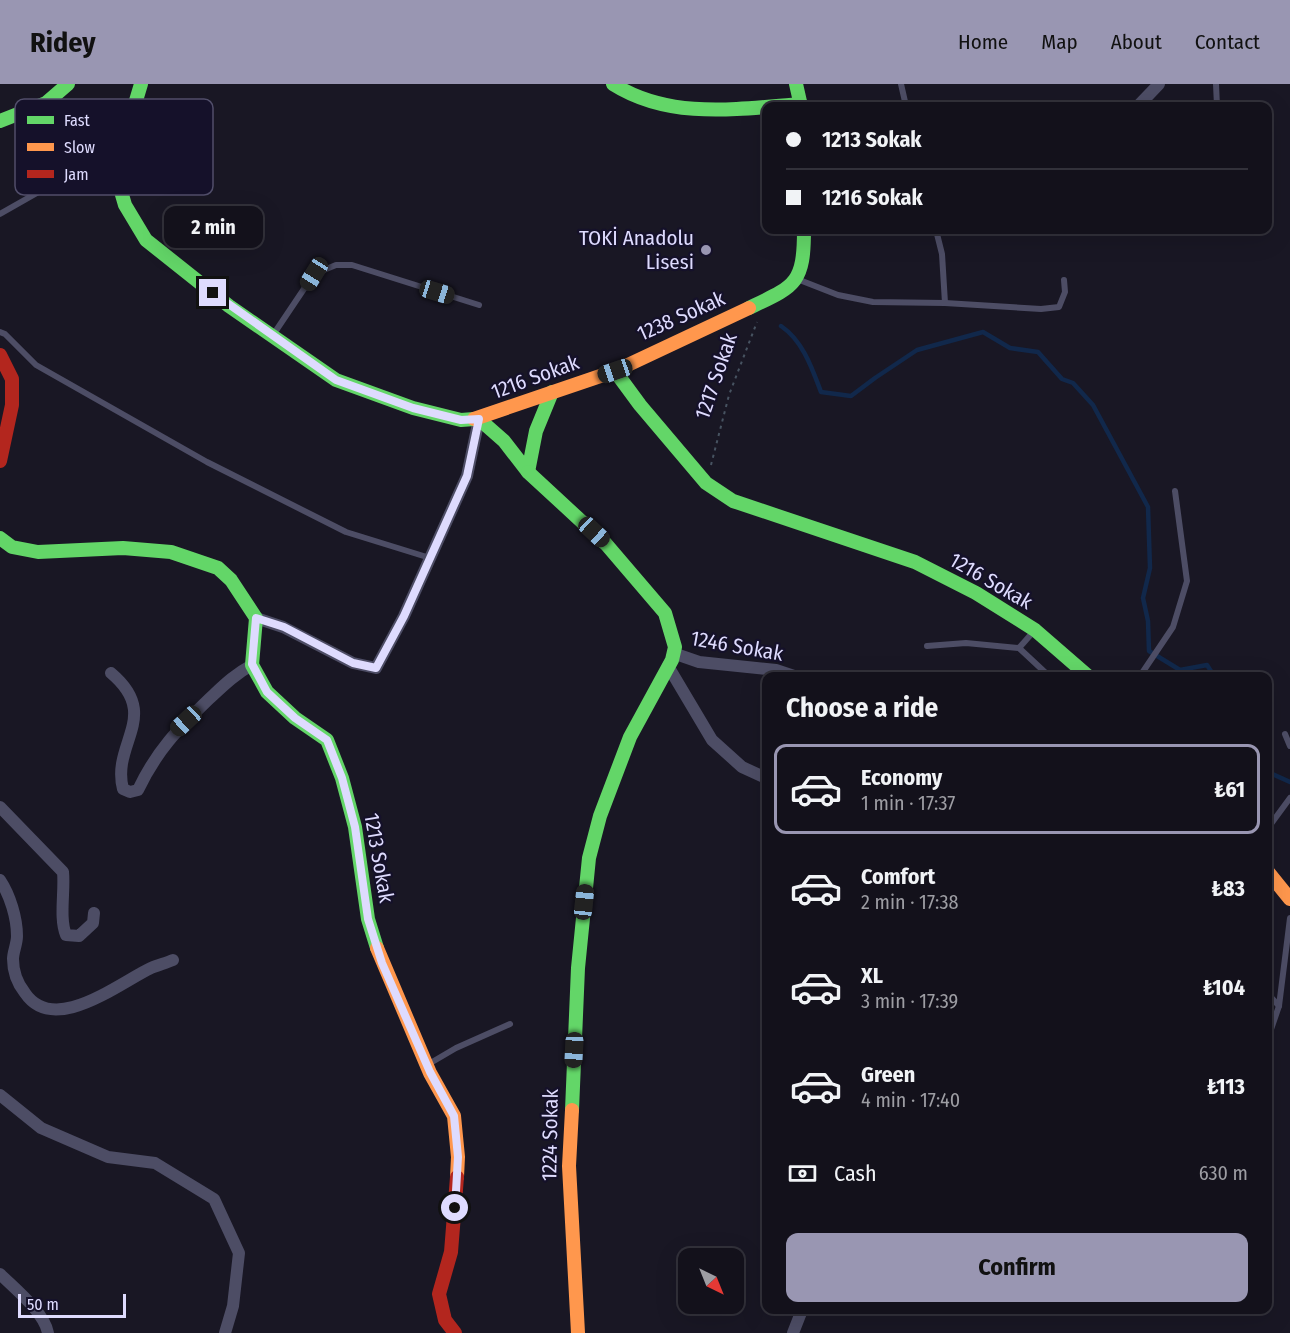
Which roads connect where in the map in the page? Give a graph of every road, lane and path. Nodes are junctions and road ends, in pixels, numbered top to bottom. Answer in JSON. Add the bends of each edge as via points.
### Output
{"nodes":[{"id":1,"x":68,"y":84,"type":"edge"},
{"id":2,"x":141,"y":84,"type":"edge"},
{"id":3,"x":613,"y":84,"type":"edge"},
{"id":4,"x":796,"y":84,"type":"edge"},
{"id":5,"x":901,"y":84,"type":"edge"},
{"id":6,"x":1159,"y":84,"type":"edge"},
{"id":7,"x":1215,"y":84,"type":"edge"},
{"id":8,"x":54,"y":99,"type":"edge"},
{"id":9,"x":136,"y":99,"type":"edge"},
{"id":10,"x":800,"y":102,"type":"edge"},
{"id":11,"x":905,"y":102,"type":"edge"},
{"id":12,"x":1142,"y":102,"type":"edge"},
{"id":13,"x":1217,"y":102,"type":"edge"},
{"id":14,"x":762,"y":108,"type":"edge"},
{"id":15,"x":15,"y":116,"type":"edge"},
{"id":16,"x":0,"y":121,"type":"edge"},
{"id":17,"x":33,"y":195,"type":"edge"},
{"id":18,"x":122,"y":195,"type":"edge"},
{"id":19,"x":0,"y":214,"type":"edge"},
{"id":20,"x":804,"y":234,"type":"edge"},
{"id":21,"x":937,"y":234,"type":"edge"},
{"id":22,"x":797,"y":279,"type":"junction"},
{"id":23,"x":1064,"y":280,"type":"dead end"},
{"id":24,"x":766,"y":300,"type":"junction"},
{"id":25,"x":945,"y":303,"type":"junction"},
{"id":26,"x":479,"y":305,"type":"dead end"},
{"id":27,"x":0,"y":332,"type":"edge"},
{"id":28,"x":272,"y":335,"type":"junction"},
{"id":29,"x":0,"y":355,"type":"edge"},
{"id":30,"x":615,"y":371,"type":"junction"},
{"id":31,"x":552,"y":392,"type":"junction"},
{"id":32,"x":479,"y":419,"type":"junction"},
{"id":33,"x":0,"y":461,"type":"edge"},
{"id":34,"x":528,"y":472,"type":"junction"},
{"id":35,"x":706,"y":483,"type":"junction"},
{"id":36,"x":1175,"y":491,"type":"dead end"},
{"id":37,"x":0,"y":539,"type":"edge"},
{"id":38,"x":431,"y":558,"type":"junction"},
{"id":39,"x":256,"y":618,"type":"junction"},
{"id":40,"x":1035,"y":630,"type":"junction"},
{"id":41,"x":927,"y":646,"type":"dead end"},
{"id":42,"x":1019,"y":648,"type":"junction"},
{"id":43,"x":671,"y":660,"type":"junction"},
{"id":44,"x":252,"y":664,"type":"junction"},
{"id":45,"x":782,"y":672,"type":"edge"},
{"id":46,"x":1045,"y":672,"type":"edge"},
{"id":47,"x":1083,"y":672,"type":"edge"},
{"id":48,"x":1143,"y":672,"type":"edge"},
{"id":49,"x":111,"y":673,"type":"dead end"},
{"id":50,"x":1285,"y":734,"type":"dead end"},
{"id":51,"x":1290,"y":746,"type":"edge"},
{"id":52,"x":762,"y":776,"type":"edge"},
{"id":53,"x":1290,"y":798,"type":"edge"},
{"id":54,"x":0,"y":807,"type":"edge"},
{"id":55,"x":1272,"y":823,"type":"edge"},
{"id":56,"x":1272,"y":877,"type":"edge"},
{"id":57,"x":0,"y":880,"type":"edge"},
{"id":58,"x":1290,"y":899,"type":"edge"},
{"id":59,"x":94,"y":913,"type":"dead end"},
{"id":60,"x":1290,"y":918,"type":"edge"},
{"id":61,"x":173,"y":960,"type":"dead end"},
{"id":62,"x":1272,"y":998,"type":"edge"},
{"id":63,"x":1279,"y":1006,"type":"junction"},
{"id":64,"x":510,"y":1024,"type":"dead end"},
{"id":65,"x":1272,"y":1026,"type":"edge"},
{"id":66,"x":427,"y":1065,"type":"junction"},
{"id":67,"x":0,"y":1095,"type":"edge"},
{"id":68,"x":0,"y":1274,"type":"edge"},
{"id":69,"x":800,"y":1314,"type":"edge"},
{"id":70,"x":48,"y":1333,"type":"edge"},
{"id":71,"x":225,"y":1333,"type":"edge"},
{"id":72,"x":455,"y":1333,"type":"edge"},
{"id":73,"x":578,"y":1333,"type":"edge"},
{"id":74,"x":793,"y":1333,"type":"edge"}],
"edges":[{"from":1,"to":8,"type":"street"},
{"from":2,"to":9,"type":"street","name":"1216 Sokak"},
{"from":3,"to":14,"type":"street","via":[[658,106],[723,110]]},
{"from":4,"to":10,"type":"street"},
{"from":5,"to":11,"type":"lane"},
{"from":6,"to":12,"type":"street"},
{"from":7,"to":13,"type":"lane"},
{"from":15,"to":16,"type":"street"},
{"from":17,"to":19,"type":"lane"},
{"from":18,"to":28,"type":"street","name":"1216 Sokak","via":[[146,240]]},
{"from":20,"to":22,"type":"street","via":[[804,260]]},
{"from":21,"to":25,"type":"lane"},
{"from":22,"to":24,"type":"street","via":[[785,291]]},
{"from":22,"to":25,"type":"lane","via":[[838,295],[873,302]]},
{"from":23,"to":25,"type":"lane","via":[[1065,292],[1059,307]]},
{"from":24,"to":30,"type":"street","name":"1238 Sokak"},
{"from":24,"to":35,"type":"path","name":"1217 Sokak","via":[[729,395]]},
{"from":26,"to":28,"type":"lane","via":[[352,265],[336,265],[314,274]]},
{"from":27,"to":38,"type":"lane","via":[[36,365],[207,462],[346,532]]},
{"from":28,"to":32,"type":"street","name":"1216 Sokak","via":[[336,380],[413,408],[461,420]]},
{"from":29,"to":33,"type":"street","via":[[12,379],[12,405]]},
{"from":30,"to":31,"type":"street","name":"1216 Sokak"},
{"from":30,"to":35,"type":"street","name":"1216 Sokak"},
{"from":31,"to":32,"type":"street","name":"1216 Sokak"},
{"from":31,"to":34,"type":"street","via":[[537,423]]},
{"from":32,"to":34,"type":"street","via":[[504,441]]},
{"from":32,"to":38,"type":"street","via":[[467,476]]},
{"from":34,"to":43,"type":"street","via":[[606,544],[665,613],[675,646]]},
{"from":35,"to":40,"type":"street","name":"1216 Sokak","via":[[733,501],[915,562],[976,592]]},
{"from":36,"to":48,"type":"lane","via":[[1187,581],[1173,627]]},
{"from":37,"to":39,"type":"street","via":[[12,547],[38,552],[123,548],[171,552],[196,559],[218,568],[231,580]]},
{"from":38,"to":39,"type":"street","via":[[376,668],[353,663],[284,627]]},
{"from":39,"to":44,"type":"street"},
{"from":40,"to":42,"type":"lane"},
{"from":40,"to":47,"type":"street","name":"1216 Sokak"},
{"from":41,"to":42,"type":"lane","via":[[966,643]]},
{"from":42,"to":46,"type":"lane"},
{"from":43,"to":45,"type":"street","name":"1246 Sokak"},
{"from":43,"to":52,"type":"street","via":[[712,740],[741,767]]},
{"from":43,"to":73,"type":"street","name":"1224 Sokak","via":[[630,736],[589,858],[578,968],[569,1166]]},
{"from":44,"to":49,"type":"street","via":[[237,673],[175,731],[138,790],[130,792],[123,789],[120,778],[134,719],[134,702],[124,684]]},
{"from":44,"to":66,"type":"street","name":"1213 Sokak","via":[[267,692],[327,740],[355,827],[368,919],[382,963]]},
{"from":50,"to":51,"type":"lane"},
{"from":53,"to":55,"type":"lane"},
{"from":54,"to":59,"type":"street","via":[[63,872],[66,935],[79,936],[93,923]]},
{"from":56,"to":58,"type":"street"},
{"from":57,"to":61,"type":"street","via":[[14,919],[17,981],[31,1002],[50,1009],[71,1008]]},
{"from":60,"to":63,"type":"lane"},
{"from":62,"to":63,"type":"lane"},
{"from":63,"to":65,"type":"lane"},
{"from":64,"to":66,"type":"lane"},
{"from":66,"to":72,"type":"street","name":"1213 Sokak","via":[[454,1116],[458,1157],[455,1208],[451,1251],[439,1294],[446,1320]]},
{"from":67,"to":71,"type":"street","via":[[41,1128],[108,1157],[155,1163],[214,1199],[239,1253],[233,1306]]},
{"from":68,"to":70,"type":"street","via":[[28,1301]]},
{"from":69,"to":74,"type":"street"}]}
